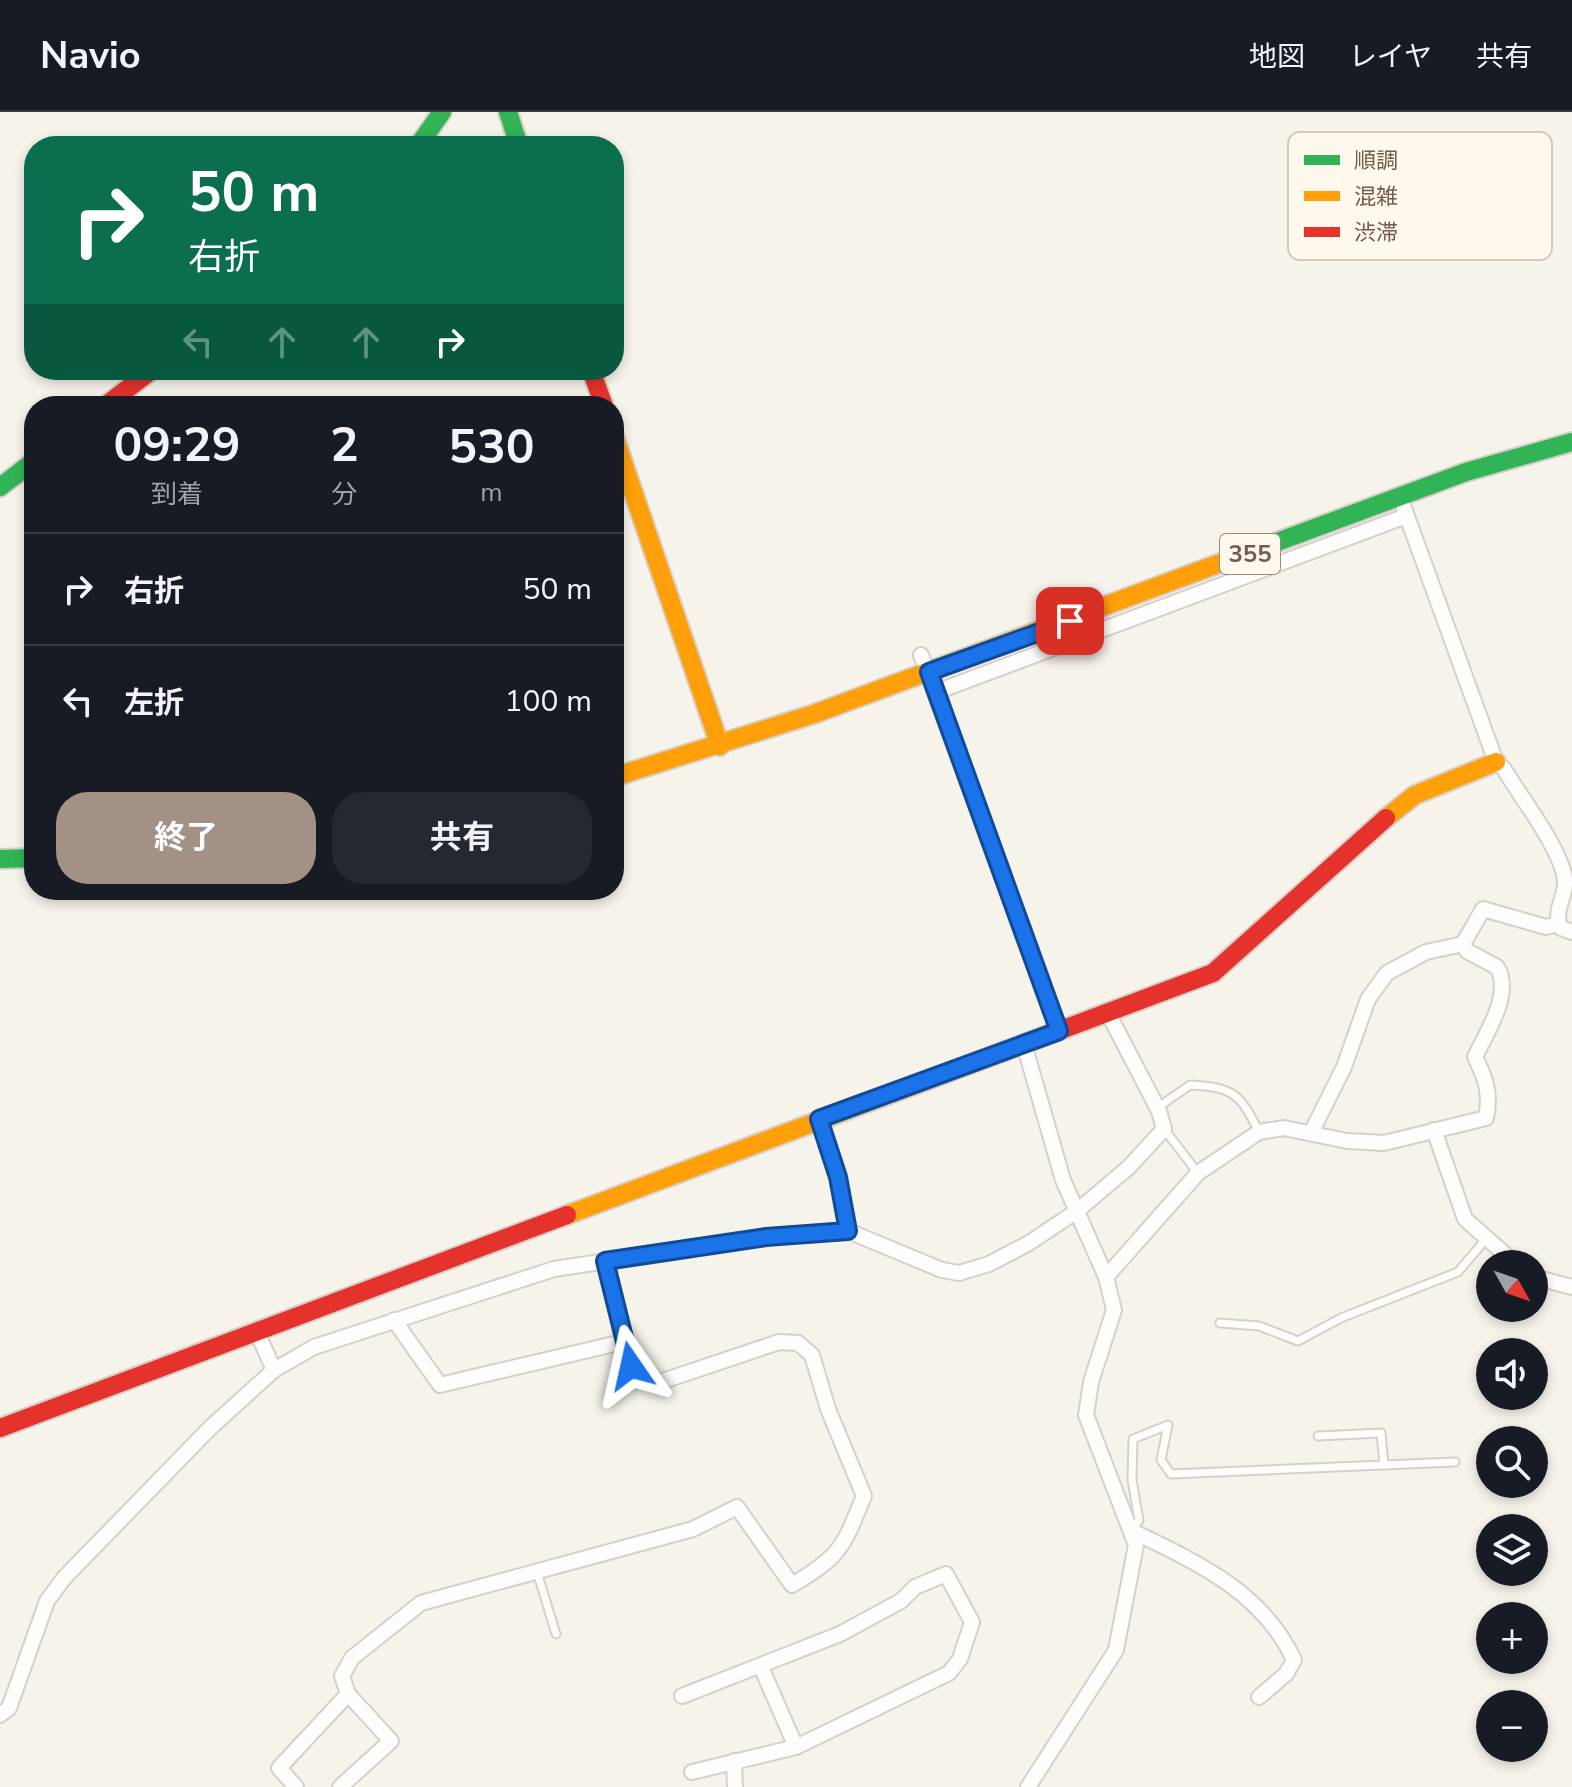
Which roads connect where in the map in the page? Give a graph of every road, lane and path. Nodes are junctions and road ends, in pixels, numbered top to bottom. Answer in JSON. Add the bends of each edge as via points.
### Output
{"nodes":[{"id":1,"x":442,"y":112,"type":"edge"},
{"id":2,"x":508,"y":112,"type":"edge"},
{"id":3,"x":425,"y":136,"type":"edge"},
{"id":4,"x":516,"y":136,"type":"edge"},
{"id":5,"x":139,"y":380,"type":"edge"},
{"id":6,"x":118,"y":396,"type":"edge"},
{"id":7,"x":1572,"y":442,"type":"edge"},
{"id":8,"x":624,"y":465,"type":"edge"},
{"id":9,"x":24,"y":469,"type":"edge"},
{"id":10,"x":0,"y":487,"type":"edge"},
{"id":11,"x":1400,"y":496,"type":"junction"},
{"id":12,"x":1406,"y":516,"type":"junction"},
{"id":13,"x":925,"y":663,"type":"junction"},
{"id":14,"x":936,"y":692,"type":"junction"},
{"id":15,"x":720,"y":746,"type":"junction"},
{"id":16,"x":1496,"y":762,"type":"junction"},
{"id":17,"x":624,"y":774,"type":"edge"},
{"id":18,"x":24,"y":858,"type":"edge"},
{"id":19,"x":0,"y":859,"type":"edge"},
{"id":20,"x":1559,"y":924,"type":"junction"},
{"id":21,"x":1572,"y":932,"type":"edge"},
{"id":22,"x":1463,"y":944,"type":"junction"},
{"id":23,"x":1108,"y":1013,"type":"junction"},
{"id":24,"x":1059,"y":1031,"type":"junction"},
{"id":25,"x":1024,"y":1044,"type":"junction"},
{"id":26,"x":1157,"y":1108,"type":"junction"},
{"id":27,"x":819,"y":1119,"type":"junction"},
{"id":28,"x":1164,"y":1129,"type":"junction"},
{"id":29,"x":1434,"y":1130,"type":"junction"},
{"id":30,"x":1259,"y":1132,"type":"junction"},
{"id":31,"x":1311,"y":1133,"type":"junction"},
{"id":32,"x":1198,"y":1173,"type":"junction"},
{"id":33,"x":1077,"y":1211,"type":"junction"},
{"id":34,"x":848,"y":1231,"type":"junction"},
{"id":35,"x":1486,"y":1239,"type":"junction"},
{"id":36,"x":1499,"y":1250,"type":"edge"},
{"id":37,"x":605,"y":1261,"type":"junction"},
{"id":38,"x":1106,"y":1277,"type":"junction"},
{"id":39,"x":1548,"y":1281,"type":"edge"},
{"id":40,"x":1572,"y":1287,"type":"edge"},
{"id":41,"x":394,"y":1320,"type":"junction"},
{"id":42,"x":1220,"y":1323,"type":"dead end"},
{"id":43,"x":257,"y":1332,"type":"junction"},
{"id":44,"x":627,"y":1341,"type":"junction"},
{"id":45,"x":274,"y":1370,"type":"junction"},
{"id":46,"x":0,"y":1428,"type":"edge"},
{"id":47,"x":1318,"y":1436,"type":"dead end"},
{"id":48,"x":1455,"y":1462,"type":"dead end"},
{"id":49,"x":1384,"y":1465,"type":"junction"},
{"id":50,"x":1132,"y":1531,"type":"junction"},
{"id":51,"x":537,"y":1572,"type":"junction"},
{"id":52,"x":556,"y":1634,"type":"dead end"},
{"id":53,"x":761,"y":1667,"type":"junction"},
{"id":54,"x":348,"y":1694,"type":"junction"},
{"id":55,"x":682,"y":1696,"type":"dead end"},
{"id":56,"x":1259,"y":1697,"type":"dead end"},
{"id":57,"x":0,"y":1715,"type":"edge"},
{"id":58,"x":796,"y":1747,"type":"junction"},
{"id":59,"x":734,"y":1761,"type":"junction"},
{"id":60,"x":692,"y":1772,"type":"dead end"},
{"id":61,"x":296,"y":1787,"type":"edge"},
{"id":62,"x":340,"y":1787,"type":"edge"},
{"id":63,"x":735,"y":1787,"type":"edge"},
{"id":64,"x":1028,"y":1787,"type":"edge"}],
"edges":[{"from":1,"to":3,"type":"main road"},
{"from":2,"to":4,"type":"main road"},
{"from":5,"to":6,"type":"main road"},
{"from":7,"to":11,"type":"main road","number":"355"},
{"from":8,"to":15,"type":"main road"},
{"from":9,"to":10,"type":"main road"},
{"from":11,"to":12,"type":"street"},
{"from":11,"to":13,"type":"main road","number":"355"},
{"from":12,"to":14,"type":"street"},
{"from":12,"to":16,"type":"street"},
{"from":13,"to":14,"type":"street"},
{"from":13,"to":15,"type":"main road","number":"355"},
{"from":14,"to":24,"type":"street"},
{"from":15,"to":17,"type":"main road","number":"355"},
{"from":16,"to":20,"type":"street","via":[[1560,863],[1565,882]]},
{"from":16,"to":23,"type":"main road","via":[[1415,795],[1224,967]]},
{"from":18,"to":19,"type":"main road"},
{"from":20,"to":21,"type":"street"},
{"from":20,"to":22,"type":"street","via":[[1546,927],[1483,909]]},
{"from":22,"to":29,"type":"street","via":[[1497,967],[1503,983],[1475,1057],[1490,1101],[1486,1118]]},
{"from":22,"to":31,"type":"street","via":[[1426,952],[1387,973],[1368,999],[1344,1067]]},
{"from":23,"to":24,"type":"main road"},
{"from":23,"to":26,"type":"street"},
{"from":24,"to":25,"type":"main road"},
{"from":25,"to":27,"type":"main road"},
{"from":25,"to":33,"type":"street"},
{"from":26,"to":28,"type":"street"},
{"from":26,"to":30,"type":"lane","via":[[1190,1085],[1227,1090],[1242,1098]]},
{"from":27,"to":34,"type":"street"},
{"from":27,"to":43,"type":"main road"},
{"from":28,"to":32,"type":"lane"},
{"from":28,"to":33,"type":"street"},
{"from":29,"to":31,"type":"street","via":[[1384,1143]]},
{"from":29,"to":35,"type":"street","via":[[1459,1208]]},
{"from":30,"to":31,"type":"street","via":[[1275,1128]]},
{"from":30,"to":32,"type":"street"},
{"from":32,"to":38,"type":"street"},
{"from":33,"to":34,"type":"street","via":[[1029,1243],[959,1273]]},
{"from":33,"to":38,"type":"street"},
{"from":34,"to":37,"type":"street","via":[[766,1237]]},
{"from":35,"to":36,"type":"street"},
{"from":35,"to":42,"type":"lane","via":[[1458,1272],[1341,1318],[1298,1341],[1259,1326]]},
{"from":37,"to":41,"type":"street","via":[[504,1283]]},
{"from":37,"to":44,"type":"street"},
{"from":38,"to":50,"type":"street","via":[[1114,1310],[1086,1415]]},
{"from":39,"to":40,"type":"street"},
{"from":41,"to":44,"type":"street","via":[[440,1385]]},
{"from":41,"to":45,"type":"street","via":[[314,1347]]},
{"from":43,"to":45,"type":"street"},
{"from":43,"to":46,"type":"main road"},
{"from":44,"to":51,"type":"street","via":[[631,1366],[642,1380],[657,1383],[779,1342],[798,1343],[812,1355],[864,1496],[843,1547],[828,1564],[792,1585],[737,1507],[693,1529]]},
{"from":45,"to":57,"type":"street","via":[[64,1578],[47,1601],[9,1708]]},
{"from":47,"to":49,"type":"lane","via":[[1381,1433]]},
{"from":48,"to":49,"type":"lane"},
{"from":49,"to":50,"type":"lane","via":[[1171,1474],[1161,1460],[1168,1425],[1133,1439],[1132,1480],[1139,1520]]},
{"from":50,"to":56,"type":"street","via":[[1250,1597],[1282,1633],[1294,1660]]},
{"from":50,"to":64,"type":"street","via":[[1136,1545],[1116,1650]]},
{"from":51,"to":52,"type":"lane"},
{"from":51,"to":54,"type":"street","via":[[421,1603],[352,1658],[342,1676]]},
{"from":53,"to":55,"type":"street"},
{"from":53,"to":58,"type":"street"},
{"from":53,"to":58,"type":"street","via":[[840,1634],[946,1574],[972,1622],[960,1659],[949,1673]]},
{"from":54,"to":61,"type":"street","via":[[279,1768]]},
{"from":54,"to":62,"type":"street","via":[[391,1741]]},
{"from":58,"to":59,"type":"street"},
{"from":59,"to":60,"type":"street"},
{"from":59,"to":63,"type":"street"}]}
